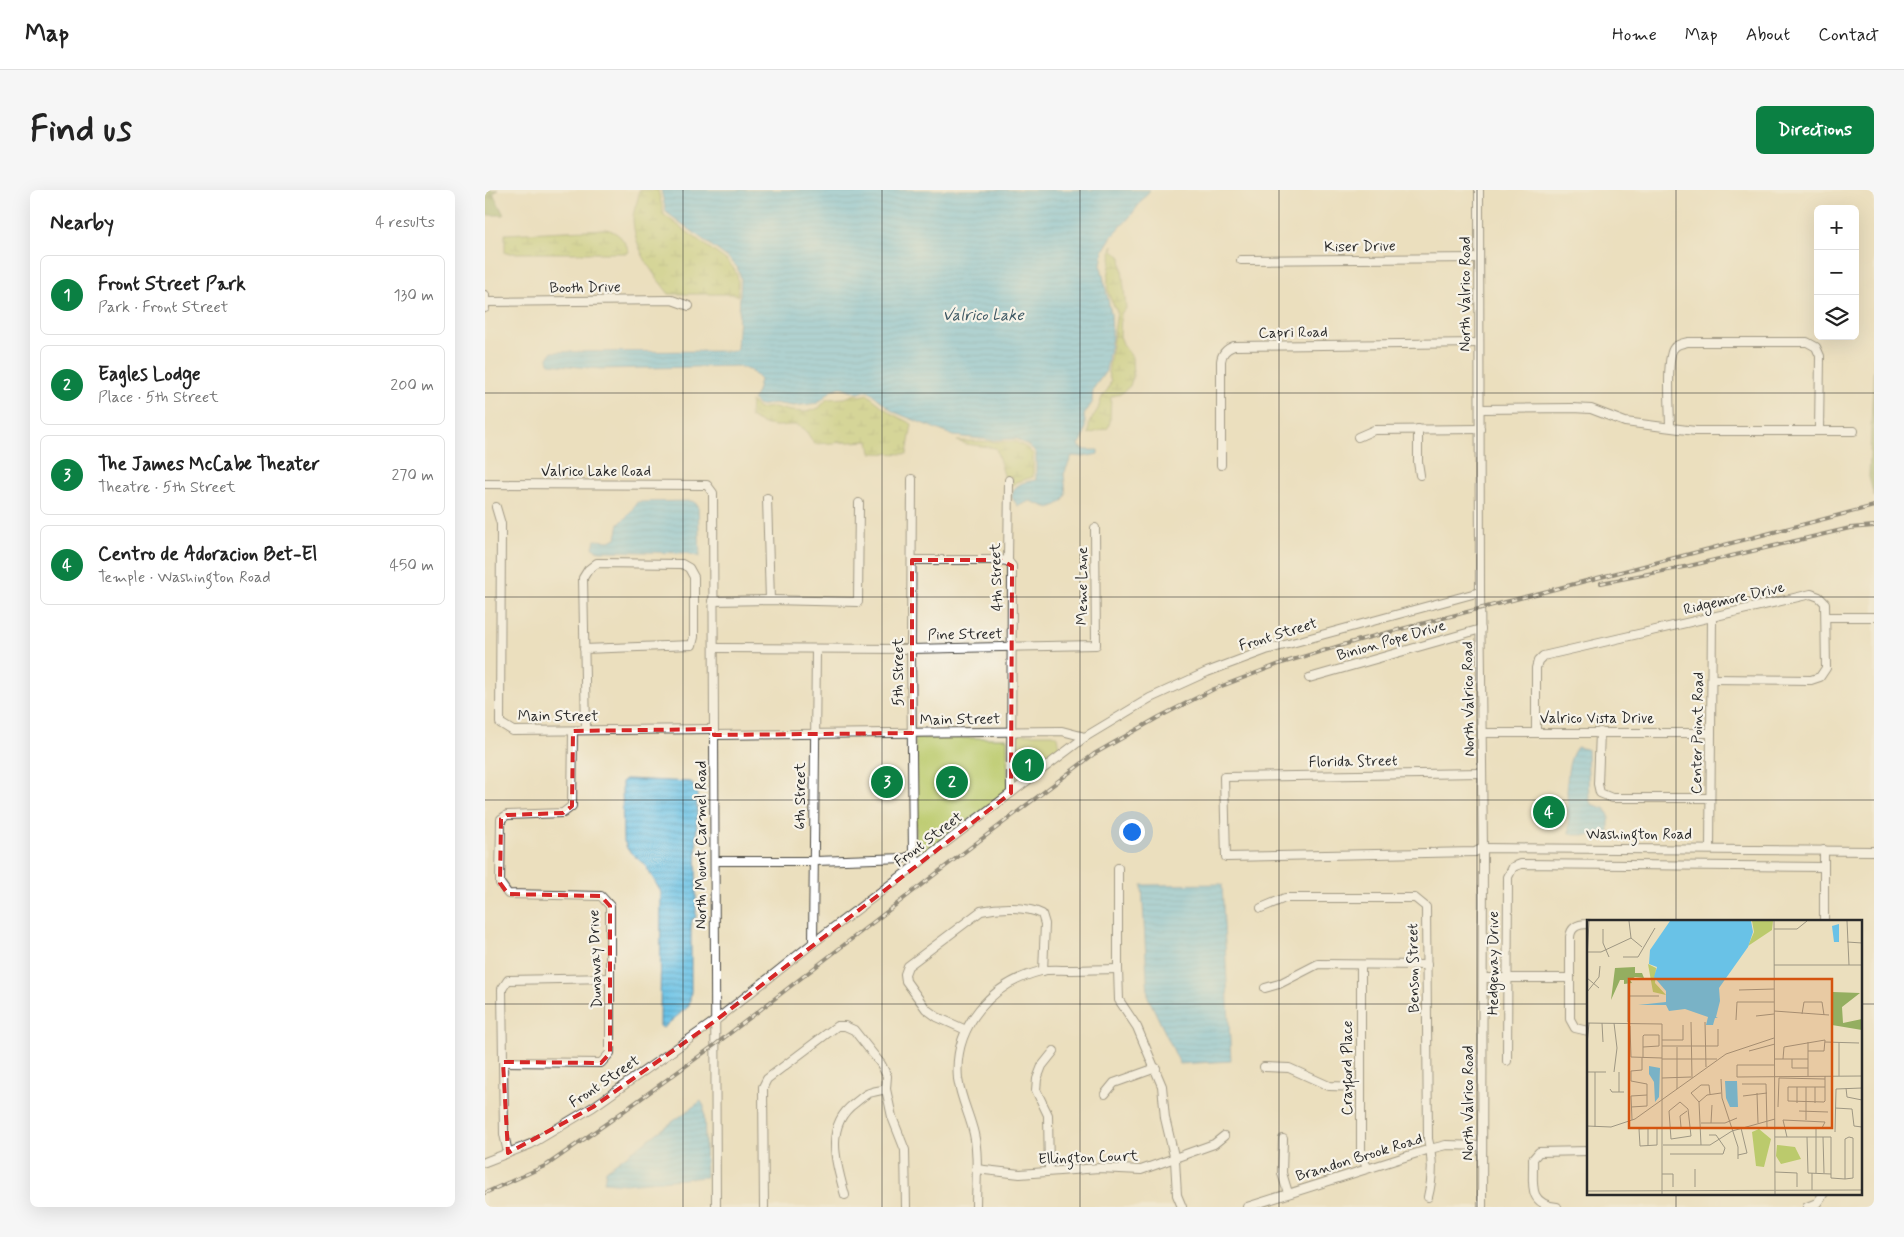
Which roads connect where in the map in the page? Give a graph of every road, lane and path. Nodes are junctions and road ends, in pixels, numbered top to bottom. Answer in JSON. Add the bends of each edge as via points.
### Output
{"nodes":[{"id":1,"x":1479,"y":190,"type":"edge"},
{"id":2,"x":1479,"y":258,"type":"junction"},
{"id":3,"x":1241,"y":260,"type":"dead end"},
{"id":4,"x":485,"y":295,"type":"edge"},
{"id":5,"x":485,"y":302,"type":"edge"},
{"id":6,"x":689,"y":306,"type":"dead end"},
{"id":7,"x":485,"y":308,"type":"edge"},
{"id":8,"x":1479,"y":344,"type":"junction"},
{"id":9,"x":1480,"y":409,"type":"junction"},
{"id":10,"x":1670,"y":427,"type":"junction"},
{"id":11,"x":1480,"y":428,"type":"junction"},
{"id":12,"x":1417,"y":429,"type":"junction"},
{"id":13,"x":1819,"y":431,"type":"junction"},
{"id":14,"x":1854,"y":431,"type":"dead end"},
{"id":15,"x":1358,"y":437,"type":"dead end"},
{"id":16,"x":1221,"y":465,"type":"dead end"},
{"id":17,"x":1420,"y":475,"type":"dead end"},
{"id":18,"x":912,"y":479,"type":"dead end"},
{"id":19,"x":1009,"y":480,"type":"dead end"},
{"id":20,"x":485,"y":484,"type":"edge"},
{"id":21,"x":707,"y":485,"type":"joint"},
{"id":22,"x":767,"y":498,"type":"dead end"},
{"id":23,"x":859,"y":502,"type":"dead end"},
{"id":24,"x":496,"y":507,"type":"dead end"},
{"id":25,"x":1095,"y":528,"type":"dead end"},
{"id":26,"x":912,"y":560,"type":"junction"},
{"id":27,"x":1008,"y":561,"type":"junction"},
{"id":28,"x":1480,"y":592,"type":"junction"},
{"id":29,"x":770,"y":600,"type":"junction"},
{"id":30,"x":712,"y":601,"type":"junction"},
{"id":31,"x":1712,"y":617,"type":"junction"},
{"id":32,"x":1826,"y":617,"type":"junction"},
{"id":33,"x":1874,"y":618,"type":"edge"},
{"id":34,"x":1481,"y":629,"type":"junction"},
{"id":35,"x":1096,"y":645,"type":"joint"},
{"id":36,"x":1011,"y":646,"type":"junction"},
{"id":37,"x":714,"y":648,"type":"junction"},
{"id":38,"x":585,"y":649,"type":"junction"},
{"id":39,"x":815,"y":649,"type":"junction"},
{"id":40,"x":911,"y":649,"type":"junction"},
{"id":41,"x":1309,"y":678,"type":"dead end"},
{"id":42,"x":1712,"y":679,"type":"junction"},
{"id":43,"x":573,"y":730,"type":"junction"},
{"id":44,"x":586,"y":730,"type":"junction"},
{"id":45,"x":714,"y":732,"type":"junction"},
{"id":46,"x":1011,"y":732,"type":"junction"},
{"id":47,"x":1482,"y":732,"type":"junction"},
{"id":48,"x":1536,"y":732,"type":"junction"},
{"id":49,"x":1600,"y":732,"type":"junction"},
{"id":50,"x":1711,"y":732,"type":"junction"},
{"id":51,"x":814,"y":734,"type":"junction"},
{"id":52,"x":912,"y":734,"type":"junction"},
{"id":53,"x":1085,"y":737,"type":"junction"},
{"id":54,"x":1482,"y":773,"type":"junction"},
{"id":55,"x":1011,"y":793,"type":"junction"},
{"id":56,"x":1710,"y":798,"type":"junction"},
{"id":57,"x":1483,"y":848,"type":"junction"},
{"id":58,"x":1710,"y":848,"type":"junction"},
{"id":59,"x":1824,"y":850,"type":"junction"},
{"id":60,"x":1874,"y":851,"type":"edge"},
{"id":61,"x":913,"y":855,"type":"junction"},
{"id":62,"x":1226,"y":857,"type":"joint"},
{"id":63,"x":715,"y":861,"type":"junction"},
{"id":64,"x":815,"y":862,"type":"junction"},
{"id":65,"x":919,"y":863,"type":"junction"},
{"id":66,"x":1824,"y":867,"type":"junction"},
{"id":67,"x":1118,"y":868,"type":"dead end"},
{"id":68,"x":1261,"y":908,"type":"dead end"},
{"id":69,"x":1824,"y":920,"type":"edge"},
{"id":70,"x":1587,"y":924,"type":"edge"},
{"id":71,"x":813,"y":944,"type":"junction"},
{"id":72,"x":1361,"y":965,"type":"junction"},
{"id":73,"x":1427,"y":965,"type":"junction"},
{"id":74,"x":1117,"y":969,"type":"junction"},
{"id":75,"x":1043,"y":971,"type":"junction"},
{"id":76,"x":1507,"y":977,"type":"junction"},
{"id":77,"x":610,"y":978,"type":"junction"},
{"id":78,"x":1483,"y":978,"type":"junction"},
{"id":79,"x":1570,"y":978,"type":"junction"},
{"id":80,"x":1265,"y":988,"type":"dead end"},
{"id":81,"x":715,"y":1021,"type":"junction"},
{"id":82,"x":966,"y":1030,"type":"junction"},
{"id":83,"x":1587,"y":1031,"type":"edge"},
{"id":84,"x":1053,"y":1051,"type":"dead end"},
{"id":85,"x":1507,"y":1061,"type":"dead end"},
{"id":86,"x":503,"y":1062,"type":"junction"},
{"id":87,"x":1264,"y":1067,"type":"dead end"},
{"id":88,"x":1156,"y":1068,"type":"junction"},
{"id":89,"x":1361,"y":1087,"type":"junction"},
{"id":90,"x":886,"y":1090,"type":"junction"},
{"id":91,"x":1105,"y":1094,"type":"dead end"},
{"id":92,"x":1224,"y":1136,"type":"dead end"},
{"id":93,"x":1283,"y":1139,"type":"dead end"},
{"id":94,"x":1481,"y":1146,"type":"junction"},
{"id":95,"x":1431,"y":1149,"type":"junction"},
{"id":96,"x":1587,"y":1151,"type":"edge"},
{"id":97,"x":508,"y":1153,"type":"junction"},
{"id":98,"x":1175,"y":1160,"type":"junction"},
{"id":99,"x":485,"y":1162,"type":"edge"},
{"id":100,"x":1368,"y":1168,"type":"junction"},
{"id":101,"x":976,"y":1169,"type":"junction"},
{"id":102,"x":1049,"y":1171,"type":"junction"},
{"id":103,"x":1288,"y":1193,"type":"junction"},
{"id":104,"x":1824,"y":1194,"type":"edge"},
{"id":105,"x":845,"y":1195,"type":"dead end"},
{"id":106,"x":1429,"y":1197,"type":"dead end"},
{"id":107,"x":1252,"y":1206,"type":"edge"},
{"id":108,"x":716,"y":1207,"type":"edge"},
{"id":109,"x":764,"y":1207,"type":"edge"},
{"id":110,"x":906,"y":1207,"type":"edge"},
{"id":111,"x":977,"y":1207,"type":"edge"},
{"id":112,"x":1182,"y":1207,"type":"edge"},
{"id":113,"x":1482,"y":1207,"type":"edge"},
{"id":114,"x":1557,"y":1207,"type":"edge"},
{"id":115,"x":1807,"y":1207,"type":"edge"}],
"edges":[{"from":1,"to":2,"type":"street","name":"North Valrico Road"},
{"from":2,"to":3,"type":"street","name":"Kiser Drive"},
{"from":2,"to":8,"type":"street","name":"North Valrico Road"},
{"from":4,"to":5,"type":"street"},
{"from":5,"to":6,"type":"street","name":"Booth Drive","via":[[672,300]]},
{"from":5,"to":7,"type":"street"},
{"from":8,"to":9,"type":"street","name":"North Valrico Road"},
{"from":8,"to":16,"type":"street","name":"Capri Road","via":[[1228,348],[1221,361]]},
{"from":9,"to":10,"type":"street","via":[[1591,409],[1625,422]]},
{"from":9,"to":11,"type":"street","name":"North Valrico Road"},
{"from":10,"to":13,"type":"street","via":[[1695,431]]},
{"from":10,"to":13,"type":"street","via":[[1670,359],[1673,348],[1688,342],[1807,342],[1816,347],[1820,356]]},
{"from":11,"to":12,"type":"street"},
{"from":11,"to":28,"type":"street","name":"North Valrico Road"},
{"from":12,"to":15,"type":"street","via":[[1374,430]]},
{"from":12,"to":17,"type":"street"},
{"from":13,"to":14,"type":"street"},
{"from":18,"to":26,"type":"street","name":"5th Street"},
{"from":19,"to":27,"type":"street","name":"4th Street"},
{"from":20,"to":21,"type":"street","name":"Valrico Lake Road"},
{"from":21,"to":30,"type":"street","name":"North Mount Carmel Road","via":[[713,493]]},
{"from":22,"to":29,"type":"street"},
{"from":23,"to":29,"type":"street","via":[[858,602]]},
{"from":24,"to":43,"type":"street","name":"Main Street","via":[[501,524],[500,723],[513,731]]},
{"from":25,"to":35,"type":"street","name":"Meme Lane"},
{"from":26,"to":27,"type":"street"},
{"from":26,"to":40,"type":"street","name":"5th Street"},
{"from":27,"to":36,"type":"street","name":"4th Street","via":[[1012,566]]},
{"from":28,"to":34,"type":"street","name":"North Valrico Road"},
{"from":28,"to":53,"type":"street","name":"Front Street","via":[[1266,650],[1150,698]]},
{"from":29,"to":30,"type":"street"},
{"from":30,"to":37,"type":"street","name":"North Mount Carmel Road"},
{"from":31,"to":32,"type":"street","name":"Ridgemore Drive","via":[[1811,594],[1825,602]]},
{"from":31,"to":42,"type":"street","name":"Center Point Road"},
{"from":31,"to":48,"type":"street","name":"Ridgemore Drive","via":[[1543,656],[1536,668]]},
{"from":32,"to":33,"type":"street"},
{"from":32,"to":42,"type":"street","name":"Ridgemore Drive","via":[[1826,668],[1820,677],[1811,680]]},
{"from":34,"to":41,"type":"street","name":"Binion Pope Drive"},
{"from":34,"to":47,"type":"street","name":"North Valrico Road"},
{"from":35,"to":36,"type":"street","name":"Pine Street"},
{"from":36,"to":40,"type":"street","name":"Pine Street"},
{"from":36,"to":46,"type":"street","name":"4th Street"},
{"from":37,"to":39,"type":"street","name":"Pine Street"},
{"from":37,"to":45,"type":"street","name":"North Mount Carmel Road"},
{"from":38,"to":38,"type":"street","via":[[583,578],[587,570],[597,563],[682,564],[689,568],[694,577],[692,645]]},
{"from":38,"to":44,"type":"street"},
{"from":39,"to":40,"type":"street","name":"Pine Street"},
{"from":39,"to":51,"type":"street","name":"6th Street"},
{"from":40,"to":52,"type":"street","name":"5th Street"},
{"from":42,"to":50,"type":"street","name":"Center Point Road"},
{"from":43,"to":44,"type":"street","name":"Main Street"},
{"from":43,"to":77,"type":"street","name":"Dunaway Drive","via":[[572,806],[563,813],[507,815],[501,819],[500,883],[508,894],[601,896],[610,906]]},
{"from":44,"to":45,"type":"street","name":"Main Street"},
{"from":45,"to":51,"type":"street","name":"Main Street"},
{"from":45,"to":63,"type":"street","name":"North Mount Carmel Road"},
{"from":46,"to":52,"type":"street","name":"Main Street"},
{"from":46,"to":53,"type":"street","name":"Main Street","via":[[1062,731]]},
{"from":46,"to":55,"type":"street","name":"4th Street"},
{"from":47,"to":48,"type":"street","name":"Valrico Vista Drive"},
{"from":47,"to":54,"type":"street","name":"North Valrico Road"},
{"from":48,"to":49,"type":"street","name":"Valrico Vista Drive"},
{"from":49,"to":50,"type":"street","name":"Valrico Vista Drive"},
{"from":49,"to":56,"type":"street","via":[[1598,784],[1601,793],[1613,798]]},
{"from":50,"to":56,"type":"street","name":"Center Point Road"},
{"from":51,"to":52,"type":"street","name":"Main Street"},
{"from":51,"to":64,"type":"street","name":"6th Street"},
{"from":52,"to":61,"type":"street","name":"5th Street"},
{"from":53,"to":55,"type":"street","name":"Front Street"},
{"from":54,"to":57,"type":"street","name":"North Valrico Road"},
{"from":54,"to":62,"type":"street","name":"Florida Street","via":[[1225,777]]},
{"from":55,"to":65,"type":"street","name":"Front Street"},
{"from":56,"to":58,"type":"street","name":"Center Point Road"},
{"from":57,"to":58,"type":"street","name":"Washington Road"},
{"from":57,"to":62,"type":"street","name":"Washington Road","via":[[1475,852]]},
{"from":57,"to":78,"type":"street","name":"North Valrico Road"},
{"from":58,"to":59,"type":"street","name":"Washington Road"},
{"from":59,"to":60,"type":"street","name":"Washington Road"},
{"from":59,"to":66,"type":"street"},
{"from":61,"to":64,"type":"street"},
{"from":61,"to":65,"type":"street"},
{"from":63,"to":64,"type":"street"},
{"from":63,"to":81,"type":"street","name":"North Mount Carmel Road"},
{"from":64,"to":71,"type":"street","name":"6th Street"},
{"from":65,"to":71,"type":"street","name":"Front Street"},
{"from":66,"to":69,"type":"street"},
{"from":66,"to":76,"type":"street","name":"Hedgeway Drive","via":[[1521,864],[1513,867],[1508,877]]},
{"from":67,"to":74,"type":"street"},
{"from":68,"to":73,"type":"street","name":"Benson Street","via":[[1285,898],[1415,898],[1426,907]]},
{"from":70,"to":79,"type":"street","via":[[1575,926],[1571,931]]},
{"from":71,"to":81,"type":"street","name":"Front Street"},
{"from":72,"to":73,"type":"street"},
{"from":72,"to":80,"type":"street","via":[[1318,964]]},
{"from":72,"to":89,"type":"street","name":"Crayford Place"},
{"from":73,"to":95,"type":"street","name":"Benson Street","via":[[1428,1139]]},
{"from":74,"to":75,"type":"street"},
{"from":74,"to":88,"type":"street","via":[[1119,1000],[1137,1027]]},
{"from":75,"to":82,"type":"street","via":[[1018,978],[997,991],[979,1009]]},
{"from":75,"to":82,"type":"street","via":[[1045,924],[1042,914],[1033,909],[981,911],[908,966],[906,981],[926,1009]]},
{"from":76,"to":78,"type":"street"},
{"from":76,"to":79,"type":"street"},
{"from":76,"to":85,"type":"street","name":"Hedgeway Drive"},
{"from":77,"to":86,"type":"street","via":[[508,980],[502,989]]},
{"from":77,"to":86,"type":"street","name":"Dunaway Drive","via":[[610,1053],[601,1063]]},
{"from":78,"to":94,"type":"street","name":"North Valrico Road"},
{"from":79,"to":83,"type":"street","via":[[1570,1019],[1575,1028]]},
{"from":81,"to":97,"type":"street","name":"Front Street","via":[[593,1107],[531,1144]]},
{"from":81,"to":108,"type":"street","name":"North Mount Carmel Road"},
{"from":82,"to":101,"type":"street","via":[[959,1054],[958,1078],[974,1135]]},
{"from":84,"to":102,"type":"street","via":[[1042,1066],[1036,1090],[1048,1115]]},
{"from":86,"to":97,"type":"street","via":[[504,1134]]},
{"from":87,"to":89,"type":"street","via":[[1289,1068],[1329,1086]]},
{"from":88,"to":91,"type":"street","via":[[1114,1083]]},
{"from":88,"to":98,"type":"street"},
{"from":89,"to":100,"type":"street","name":"Crayford Place","via":[[1361,1157]]},
{"from":90,"to":105,"type":"street","via":[[867,1094],[845,1110],[837,1122],[838,1172]]},
{"from":90,"to":109,"type":"street","via":[[887,1076],[881,1064],[853,1030],[845,1026],[837,1026],[767,1079],[763,1087]]},
{"from":90,"to":110,"type":"street","via":[[905,1150]]},
{"from":92,"to":98,"type":"street","name":"Ellington Court","via":[[1214,1144]]},
{"from":93,"to":103,"type":"street","via":[[1282,1174]]},
{"from":94,"to":95,"type":"street","name":"Brandon Brook Road","via":[[1446,1145]]},
{"from":94,"to":113,"type":"street","name":"North Valrico Road"},
{"from":95,"to":100,"type":"street","name":"Brandon Brook Road"},
{"from":95,"to":106,"type":"street","name":"Benson Street"},
{"from":96,"to":114,"type":"street","via":[[1539,1152],[1533,1159],[1534,1194],[1545,1206]]},
{"from":97,"to":99,"type":"street","name":"Front Street"},
{"from":98,"to":102,"type":"street","name":"Ellington Court","via":[[1141,1170]]},
{"from":98,"to":112,"type":"street","via":[[1177,1195]]},
{"from":100,"to":103,"type":"street","name":"Brandon Brook Road"},
{"from":101,"to":102,"type":"street","name":"Ellington Court","via":[[1020,1174]]},
{"from":101,"to":111,"type":"street"},
{"from":103,"to":107,"type":"street","name":"Brandon Brook Road"},
{"from":104,"to":115,"type":"street","via":[[1817,1203]]}]}
